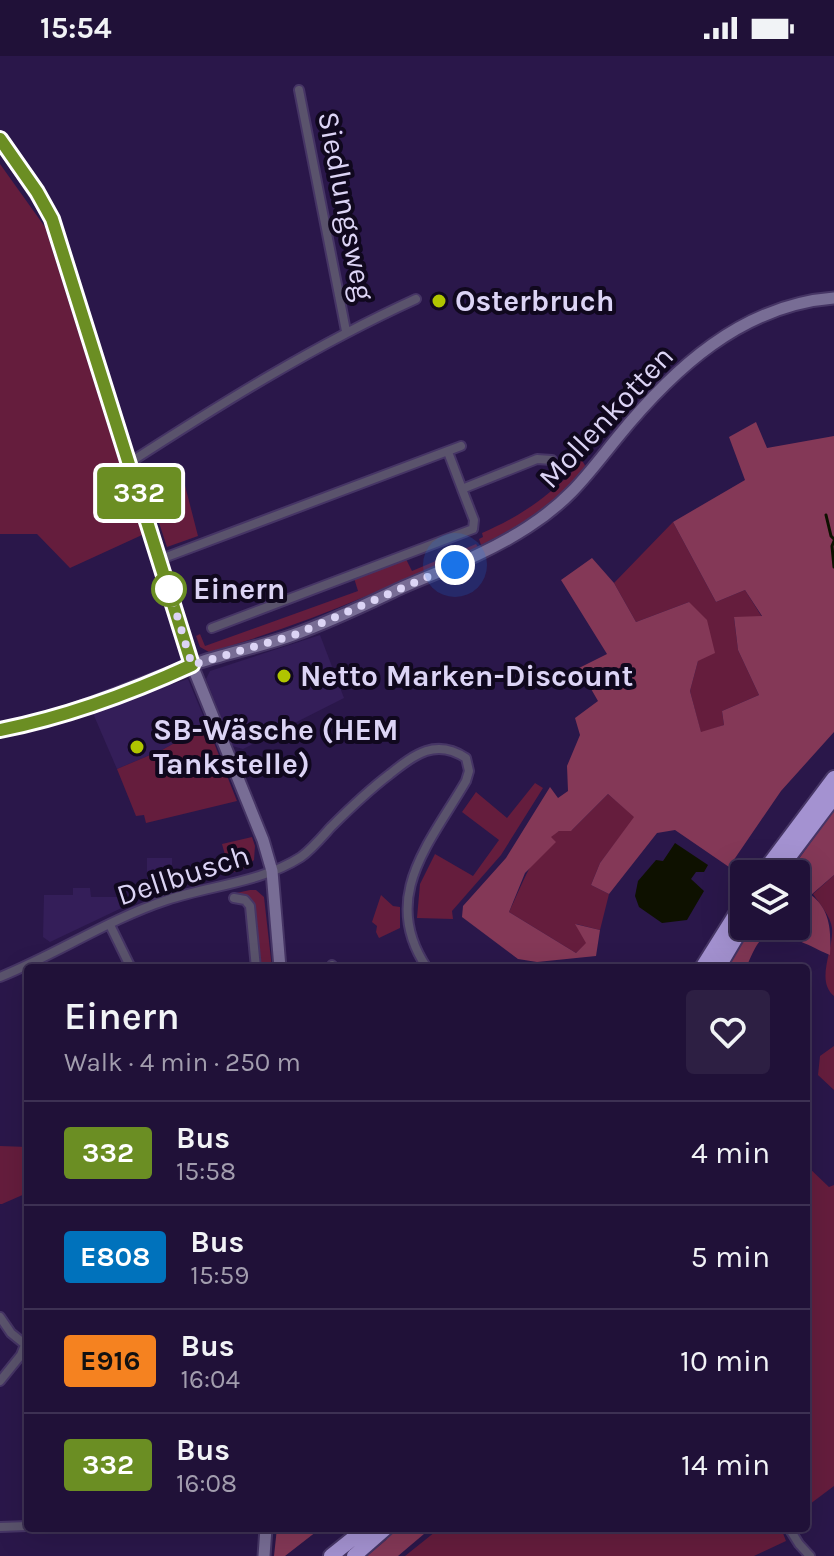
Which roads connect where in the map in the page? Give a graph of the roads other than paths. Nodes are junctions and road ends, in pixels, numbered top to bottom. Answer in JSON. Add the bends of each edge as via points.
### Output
{"nodes":[{"id":1,"x":299,"y":90,"type":"dead end"},
{"id":2,"x":0,"y":139,"type":"edge"},
{"id":3,"x":834,"y":298,"type":"edge"},
{"id":4,"x":416,"y":299,"type":"dead end"},
{"id":5,"x":346,"y":331,"type":"junction"},
{"id":6,"x":461,"y":446,"type":"dead end"},
{"id":7,"x":448,"y":452,"type":"junction"},
{"id":8,"x":552,"y":460,"type":"dead end"},
{"id":9,"x":129,"y":463,"type":"junction"},
{"id":10,"x":462,"y":489,"type":"junction"},
{"id":11,"x":161,"y":559,"type":"junction"},
{"id":12,"x":212,"y":628,"type":"dead end"},
{"id":13,"x":192,"y":665,"type":"junction"},
{"id":14,"x":0,"y":730,"type":"edge"},
{"id":15,"x":834,"y":778,"type":"edge"},
{"id":16,"x":834,"y":797,"type":"edge"},
{"id":17,"x":772,"y":860,"type":"edge"},
{"id":18,"x":787,"y":860,"type":"edge"},
{"id":19,"x":272,"y":871,"type":"junction"},
{"id":20,"x":234,"y":898,"type":"dead end"},
{"id":21,"x":730,"y":923,"type":"edge"},
{"id":22,"x":110,"y":925,"type":"junction"},
{"id":23,"x":735,"y":940,"type":"edge"},
{"id":24,"x":28,"y":964,"type":"edge"},
{"id":25,"x":129,"y":964,"type":"edge"},
{"id":26,"x":256,"y":964,"type":"edge"},
{"id":27,"x":280,"y":964,"type":"edge"},
{"id":28,"x":424,"y":964,"type":"edge"},
{"id":29,"x":705,"y":964,"type":"edge"},
{"id":30,"x":720,"y":964,"type":"edge"},
{"id":31,"x":24,"y":966,"type":"edge"},
{"id":32,"x":0,"y":977,"type":"edge"},
{"id":33,"x":0,"y":1317,"type":"edge"},
{"id":34,"x":24,"y":1344,"type":"edge"},
{"id":35,"x":24,"y":1350,"type":"edge"},
{"id":36,"x":0,"y":1381,"type":"edge"},
{"id":37,"x":24,"y":1526,"type":"edge"},
{"id":38,"x":0,"y":1527,"type":"edge"},
{"id":39,"x":266,"y":1532,"type":"edge"},
{"id":40,"x":361,"y":1532,"type":"edge"},
{"id":41,"x":381,"y":1532,"type":"edge"},
{"id":42,"x":792,"y":1532,"type":"edge"},
{"id":43,"x":264,"y":1554,"type":"edge"},
{"id":44,"x":331,"y":1556,"type":"edge"},
{"id":45,"x":354,"y":1556,"type":"edge"},
{"id":46,"x":810,"y":1556,"type":"edge"}],
"edges":[{"from":1,"to":5,"type":"street","name":"Siedlungsweg"},
{"from":2,"to":9,"type":"main road","via":[[52,219]]},
{"from":3,"to":13,"type":"main road","name":"Mollenkotten","via":[[750,320],[714,342],[634,419],[579,486],[525,529],[294,635]]},
{"from":4,"to":5,"type":"street","name":"Siedlungsweg"},
{"from":5,"to":9,"type":"street","name":"Siedlungsweg"},
{"from":6,"to":7,"type":"street"},
{"from":7,"to":10,"type":"street"},
{"from":7,"to":11,"type":"street"},
{"from":8,"to":10,"type":"street","via":[[537,459]]},
{"from":9,"to":11,"type":"main road"},
{"from":10,"to":12,"type":"street","via":[[473,529]]},
{"from":11,"to":13,"type":"main road"},
{"from":13,"to":14,"type":"main road","via":[[68,713]]},
{"from":13,"to":19,"type":"main road"},
{"from":15,"to":17,"type":"highway"},
{"from":16,"to":18,"type":"highway"},
{"from":19,"to":22,"type":"street","name":"Dellbusch","via":[[168,899]]},
{"from":19,"to":27,"type":"main road"},
{"from":19,"to":28,"type":"street","name":"Dellbusch","via":[[303,856],[358,800],[413,757],[428,750],[454,750],[466,758],[466,781],[417,863],[406,901],[408,928]]},
{"from":20,"to":26,"type":"street","name":"Dellbusch","via":[[250,906]]},
{"from":21,"to":29,"type":"highway"},
{"from":22,"to":24,"type":"street","name":"Dellbusch"},
{"from":22,"to":25,"type":"street","name":"Dellbusch"},
{"from":23,"to":30,"type":"highway"},
{"from":31,"to":32,"type":"street","name":"Dellbusch"},
{"from":33,"to":34,"type":"street"},
{"from":35,"to":36,"type":"street"},
{"from":37,"to":38,"type":"street"},
{"from":39,"to":43,"type":"main road"},
{"from":40,"to":44,"type":"highway"},
{"from":41,"to":45,"type":"highway"},
{"from":42,"to":46,"type":"street"}]}
